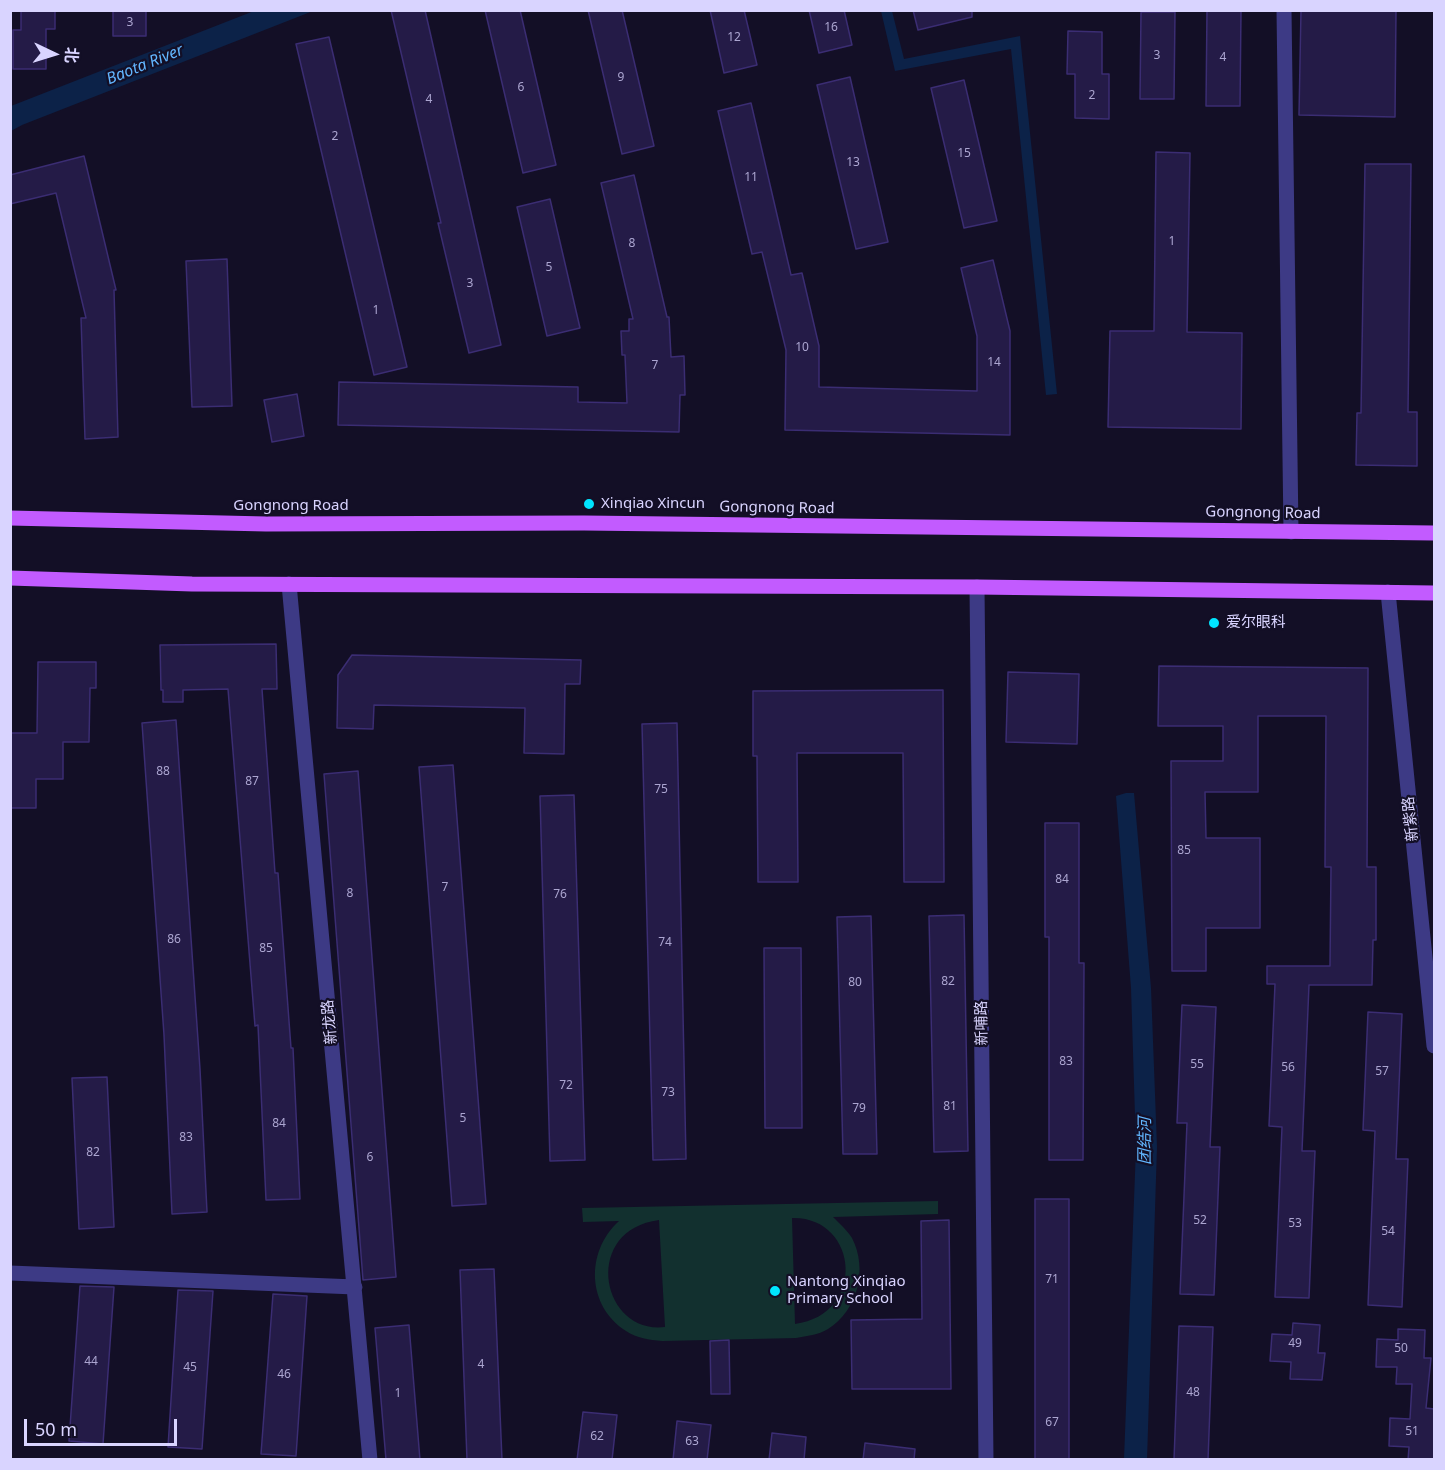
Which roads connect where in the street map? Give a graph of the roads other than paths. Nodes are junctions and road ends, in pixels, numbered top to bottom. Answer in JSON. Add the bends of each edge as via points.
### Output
{"nodes":[{"id":1,"x":1284,"y":10,"type":"edge"},
{"id":2,"x":10,"y":518,"type":"edge"},
{"id":3,"x":1291,"y":532,"type":"junction"},
{"id":4,"x":1434,"y":533,"type":"edge"},
{"id":5,"x":10,"y":578,"type":"edge"},
{"id":6,"x":289,"y":584,"type":"junction"},
{"id":7,"x":977,"y":587,"type":"junction"},
{"id":8,"x":1388,"y":592,"type":"junction"},
{"id":9,"x":1434,"y":593,"type":"edge"},
{"id":10,"x":1434,"y":1046,"type":"edge"},
{"id":11,"x":10,"y":1273,"type":"edge"},
{"id":12,"x":355,"y":1287,"type":"junction"},
{"id":13,"x":370,"y":1460,"type":"edge"},
{"id":14,"x":986,"y":1460,"type":"edge"}],
"edges":[{"from":1,"to":3,"type":"street"},
{"from":2,"to":3,"type":"main road","name":"Gongnong Road","via":[[266,524]]},
{"from":3,"to":4,"type":"main road","name":"Gongnong Road"},
{"from":5,"to":6,"type":"main road"},
{"from":6,"to":7,"type":"main road"},
{"from":6,"to":12,"type":"street","name":"新龙路"},
{"from":7,"to":8,"type":"main road"},
{"from":7,"to":14,"type":"street","name":"新哺路"},
{"from":8,"to":9,"type":"main road"},
{"from":8,"to":10,"type":"street","name":"新紫路"},
{"from":11,"to":12,"type":"street"},
{"from":12,"to":13,"type":"street","name":"新龙路"}]}
